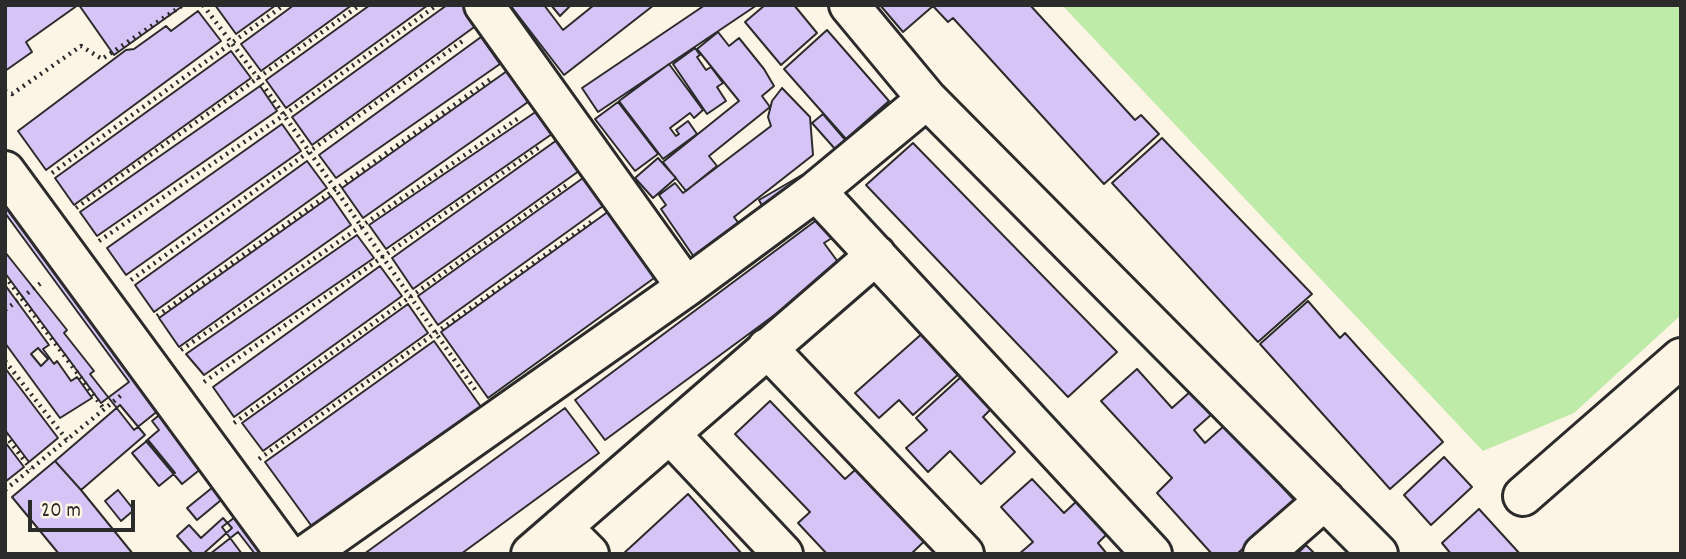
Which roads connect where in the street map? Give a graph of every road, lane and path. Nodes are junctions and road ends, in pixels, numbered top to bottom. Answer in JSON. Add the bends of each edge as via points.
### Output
{"nodes":[{"id":1,"x":183,"y":5,"type":"edge"},
{"id":2,"x":203,"y":5,"type":"edge"},
{"id":3,"x":284,"y":5,"type":"edge"},
{"id":4,"x":360,"y":5,"type":"edge"},
{"id":5,"x":437,"y":5,"type":"edge"},
{"id":6,"x":849,"y":5,"type":"edge"},
{"id":7,"x":489,"y":12,"type":"edge"},
{"id":8,"x":232,"y":43,"type":"junction"},
{"id":9,"x":521,"y":57,"type":"junction"},
{"id":10,"x":258,"y":78,"type":"junction"},
{"id":11,"x":5,"y":91,"type":"edge"},
{"id":12,"x":927,"y":99,"type":"junction"},
{"id":13,"x":560,"y":111,"type":"junction"},
{"id":14,"x":284,"y":116,"type":"junction"},
{"id":15,"x":308,"y":152,"type":"junction"},
{"id":16,"x":597,"y":163,"type":"junction"},
{"id":17,"x":14,"y":182,"type":"edge"},
{"id":18,"x":333,"y":188,"type":"junction"},
{"id":19,"x":816,"y":191,"type":"junction"},
{"id":20,"x":623,"y":199,"type":"junction"},
{"id":21,"x":49,"y":228,"type":"junction"},
{"id":22,"x":359,"y":228,"type":"junction"},
{"id":23,"x":876,"y":256,"type":"junction"},
{"id":24,"x":382,"y":258,"type":"junction"},
{"id":25,"x":72,"y":260,"type":"junction"},
{"id":26,"x":5,"y":276,"type":"edge"},
{"id":27,"x":686,"y":287,"type":"junction"},
{"id":28,"x":410,"y":297,"type":"junction"},
{"id":29,"x":102,"y":301,"type":"junction"},
{"id":30,"x":435,"y":334,"type":"junction"},
{"id":31,"x":128,"y":337,"type":"junction"},
{"id":32,"x":767,"y":348,"type":"junction"},
{"id":33,"x":1681,"y":358,"type":"edge"},
{"id":34,"x":5,"y":361,"type":"edge"},
{"id":35,"x":152,"y":370,"type":"junction"},
{"id":36,"x":176,"y":402,"type":"junction"},
{"id":37,"x":104,"y":409,"type":"junction"},
{"id":38,"x":496,"y":421,"type":"junction"},
{"id":39,"x":670,"y":434,"type":"junction"},
{"id":40,"x":5,"y":435,"type":"edge"},
{"id":41,"x":67,"y":440,"type":"junction"},
{"id":42,"x":206,"y":443,"type":"junction"},
{"id":43,"x":31,"y":469,"type":"junction"},
{"id":44,"x":231,"y":478,"type":"junction"},
{"id":45,"x":5,"y":490,"type":"edge"},
{"id":46,"x":1523,"y":496,"type":"dead end"},
{"id":47,"x":1325,"y":500,"type":"junction"},
{"id":48,"x":575,"y":540,"type":"edge"},
{"id":49,"x":286,"y":554,"type":"edge"},
{"id":50,"x":307,"y":554,"type":"edge"},
{"id":51,"x":531,"y":554,"type":"edge"},
{"id":52,"x":783,"y":554,"type":"edge"},
{"id":53,"x":964,"y":554,"type":"edge"},
{"id":54,"x":1152,"y":554,"type":"edge"},
{"id":55,"x":1263,"y":554,"type":"edge"},
{"id":56,"x":1378,"y":554,"type":"edge"}],
"edges":[{"from":1,"to":11,"type":"path","via":[[102,59],[81,46],[12,94]]},
{"from":2,"to":8,"type":"path"},
{"from":3,"to":8,"type":"path"},
{"from":4,"to":10,"type":"path"},
{"from":5,"to":14,"type":"path"},
{"from":6,"to":12,"type":"street"},
{"from":7,"to":9,"type":"street"},
{"from":7,"to":15,"type":"path"},
{"from":8,"to":10,"type":"path"},
{"from":8,"to":17,"type":"path"},
{"from":9,"to":13,"type":"street"},
{"from":9,"to":18,"type":"path"},
{"from":10,"to":14,"type":"path"},
{"from":10,"to":21,"type":"path"},
{"from":12,"to":19,"type":"street"},
{"from":12,"to":47,"type":"street"},
{"from":13,"to":16,"type":"street"},
{"from":13,"to":22,"type":"path"},
{"from":13,"to":24,"type":"path"},
{"from":14,"to":15,"type":"path"},
{"from":14,"to":25,"type":"path"},
{"from":15,"to":18,"type":"path"},
{"from":15,"to":29,"type":"path"},
{"from":16,"to":20,"type":"street"},
{"from":16,"to":28,"type":"path"},
{"from":17,"to":21,"type":"street"},
{"from":18,"to":22,"type":"path"},
{"from":18,"to":31,"type":"path"},
{"from":19,"to":23,"type":"street"},
{"from":19,"to":27,"type":"street"},
{"from":20,"to":27,"type":"street"},
{"from":20,"to":30,"type":"path"},
{"from":21,"to":25,"type":"street"},
{"from":22,"to":24,"type":"path"},
{"from":22,"to":35,"type":"path"},
{"from":23,"to":32,"type":"street"},
{"from":23,"to":54,"type":"street"},
{"from":24,"to":28,"type":"path"},
{"from":24,"to":36,"type":"path"},
{"from":25,"to":29,"type":"street"},
{"from":26,"to":37,"type":"path"},
{"from":27,"to":38,"type":"street"},
{"from":28,"to":30,"type":"path"},
{"from":28,"to":42,"type":"path"},
{"from":29,"to":31,"type":"street"},
{"from":30,"to":38,"type":"path"},
{"from":30,"to":44,"type":"path"},
{"from":31,"to":35,"type":"street"},
{"from":32,"to":39,"type":"street"},
{"from":32,"to":53,"type":"street"},
{"from":33,"to":46,"type":"street"},
{"from":34,"to":41,"type":"path"},
{"from":35,"to":36,"type":"street"},
{"from":35,"to":37,"type":"path"},
{"from":36,"to":42,"type":"street"},
{"from":37,"to":41,"type":"path"},
{"from":38,"to":50,"type":"street"},
{"from":39,"to":48,"type":"street"},
{"from":39,"to":52,"type":"street"},
{"from":40,"to":43,"type":"path"},
{"from":41,"to":43,"type":"path"},
{"from":42,"to":44,"type":"street"},
{"from":43,"to":45,"type":"path"},
{"from":44,"to":49,"type":"street"},
{"from":47,"to":55,"type":"street"},
{"from":47,"to":56,"type":"street"},
{"from":48,"to":51,"type":"street"}]}
